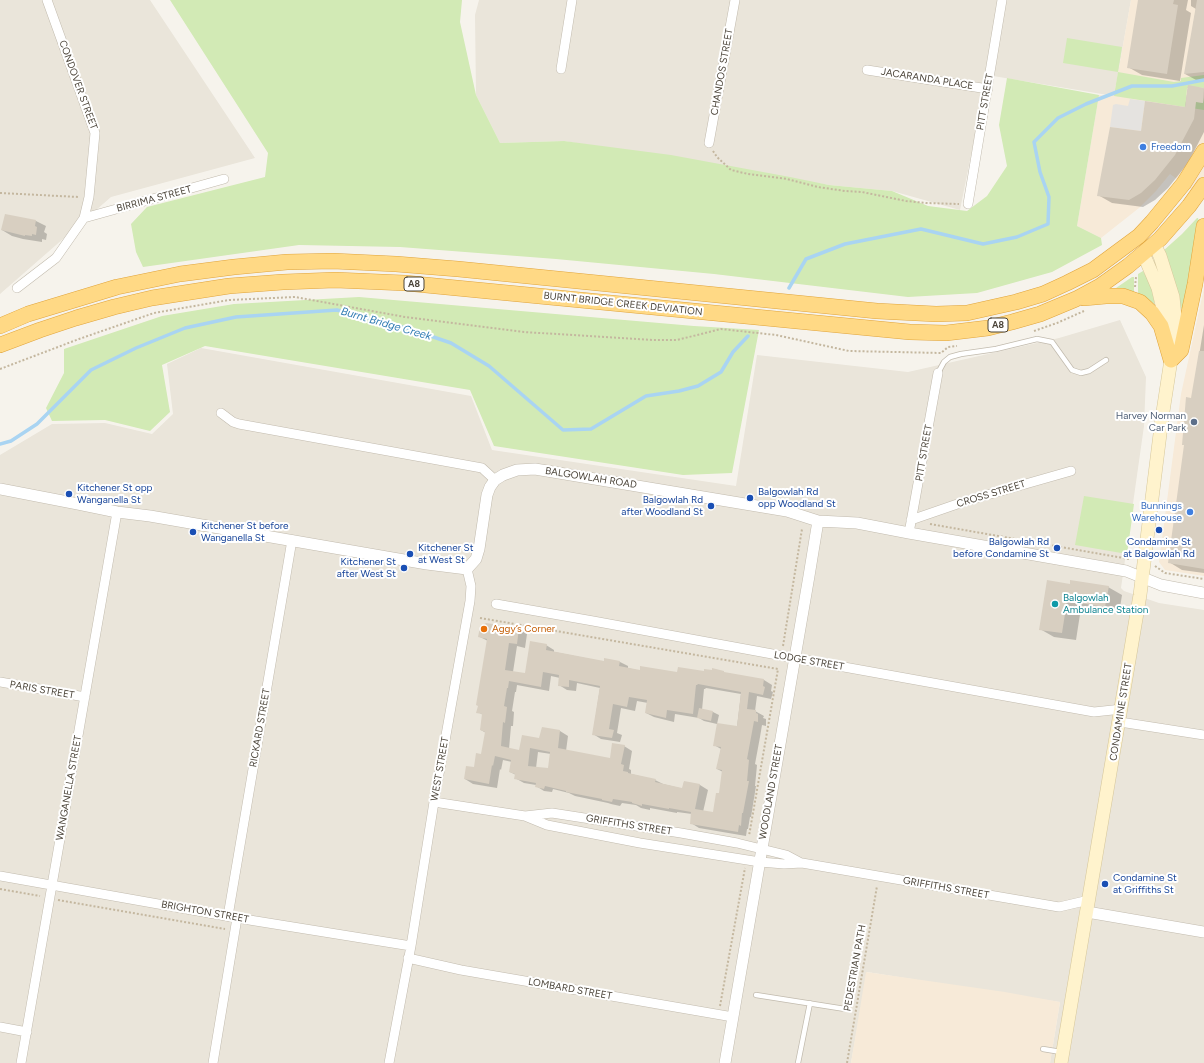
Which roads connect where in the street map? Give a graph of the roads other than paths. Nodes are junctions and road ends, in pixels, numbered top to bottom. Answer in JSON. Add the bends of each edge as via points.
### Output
{"nodes":[{"id":1,"x":47,"y":0,"type":"edge"},
{"id":2,"x":572,"y":0,"type":"edge"},
{"id":3,"x":734,"y":0,"type":"edge"},
{"id":4,"x":1002,"y":0,"type":"edge"},
{"id":5,"x":560,"y":68,"type":"dead end"},
{"id":6,"x":867,"y":70,"type":"dead end"},
{"id":7,"x":988,"y":89,"type":"junction"},
{"id":8,"x":709,"y":143,"type":"road end"},
{"id":9,"x":1204,"y":151,"type":"edge"},
{"id":10,"x":224,"y":179,"type":"dead end"},
{"id":11,"x":1204,"y":186,"type":"edge"},
{"id":12,"x":968,"y":204,"type":"road end"},
{"id":13,"x":84,"y":218,"type":"junction"},
{"id":14,"x":1204,"y":227,"type":"edge"},
{"id":15,"x":1139,"y":236,"type":"junction"},
{"id":16,"x":1148,"y":249,"type":"junction"},
{"id":17,"x":17,"y":288,"type":"dead end"},
{"id":18,"x":1076,"y":299,"type":"junction"},
{"id":19,"x":0,"y":326,"type":"edge"},
{"id":20,"x":0,"y":345,"type":"edge"},
{"id":21,"x":1106,"y":360,"type":"dead end"},
{"id":22,"x":1170,"y":360,"type":"junction"},
{"id":23,"x":938,"y":373,"type":"joint"},
{"id":24,"x":221,"y":413,"type":"dead end"},
{"id":25,"x":1071,"y":471,"type":"dead end"},
{"id":26,"x":495,"y":480,"type":"junction"},
{"id":27,"x":0,"y":489,"type":"edge"},
{"id":28,"x":117,"y":512,"type":"junction"},
{"id":29,"x":911,"y":520,"type":"junction"},
{"id":30,"x":818,"y":521,"type":"junction"},
{"id":31,"x":909,"y":533,"type":"junction"},
{"id":32,"x":292,"y":540,"type":"junction"},
{"id":33,"x":467,"y":569,"type":"junction"},
{"id":34,"x":1143,"y":578,"type":"junction"},
{"id":35,"x":1204,"y":593,"type":"edge"},
{"id":36,"x":496,"y":604,"type":"dead end"},
{"id":37,"x":794,"y":658,"type":"junction"},
{"id":38,"x":0,"y":682,"type":"edge"},
{"id":39,"x":85,"y":698,"type":"junction"},
{"id":40,"x":1122,"y":709,"type":"junction"},
{"id":41,"x":1120,"y":722,"type":"junction"},
{"id":42,"x":1204,"y":735,"type":"edge"},
{"id":43,"x":434,"y":802,"type":"junction"},
{"id":44,"x":525,"y":816,"type":"junction"},
{"id":45,"x":762,"y":850,"type":"junction"},
{"id":46,"x":760,"y":862,"type":"junction"},
{"id":47,"x":802,"y":863,"type":"junction"},
{"id":48,"x":0,"y":876,"type":"edge"},
{"id":49,"x":52,"y":886,"type":"junction"},
{"id":50,"x":1088,"y":906,"type":"junction"},
{"id":51,"x":228,"y":916,"type":"junction"},
{"id":52,"x":237,"y":918,"type":"junction"},
{"id":53,"x":1204,"y":932,"type":"edge"},
{"id":54,"x":411,"y":946,"type":"junction"},
{"id":55,"x":408,"y":958,"type":"junction"},
{"id":56,"x":756,"y":994,"type":"dead end"},
{"id":57,"x":810,"y":1003,"type":"junction"},
{"id":58,"x":844,"y":1009,"type":"dead end"},
{"id":59,"x":733,"y":1017,"type":"junction"},
{"id":60,"x":0,"y":1027,"type":"edge"},
{"id":61,"x":27,"y":1032,"type":"junction"},
{"id":62,"x":1043,"y":1049,"type":"dead end"},
{"id":63,"x":1062,"y":1058,"type":"edge"},
{"id":64,"x":22,"y":1063,"type":"edge"},
{"id":65,"x":213,"y":1063,"type":"edge"},
{"id":66,"x":389,"y":1063,"type":"edge"},
{"id":67,"x":725,"y":1063,"type":"edge"},
{"id":68,"x":798,"y":1063,"type":"edge"}],
"edges":[{"from":1,"to":13,"type":"street","name":"CONDOVER STREET","via":[[96,133],[89,197]]},
{"from":2,"to":5,"type":"street"},
{"from":3,"to":8,"type":"street","name":"CHANDOS STREET"},
{"from":4,"to":7,"type":"street","name":"PITT STREET"},
{"from":6,"to":7,"type":"street","name":"JACARANDA PLACE"},
{"from":7,"to":12,"type":"street","name":"PITT STREET"},
{"from":9,"to":15,"type":"highway","number":"A8","via":[[1173,198]]},
{"from":10,"to":13,"type":"street","name":"BIRRIMA STREET"},
{"from":11,"to":16,"type":"highway","name":"BURNT BRIDGE CREEK DEVIATION","number":"A8","via":[[1175,223]]},
{"from":13,"to":17,"type":"street","name":"CONDOVER STREET","via":[[56,258]]},
{"from":14,"to":22,"type":"highway","via":[[1181,350]]},
{"from":15,"to":16,"type":"highway","name":"CONDAMINE STREET"},
{"from":15,"to":19,"type":"highway","name":"BURNT BRIDGE CREEK DEVIATION","number":"A8","via":[[1093,270],[1068,283],[1043,294],[967,313],[877,311],[466,270],[333,261],[287,262],[180,274],[117,287],[28,314]]},
{"from":16,"to":18,"type":"highway","name":"BURNT BRIDGE CREEK DEVIATION","number":"A8","via":[[1106,282]]},
{"from":16,"to":22,"type":"main road","name":"CONDAMINE STREET","via":[[1168,330]]},
{"from":18,"to":20,"type":"highway","name":"BURNT BRIDGE CREEK DEVIATION","number":"A8","via":[[1012,322],[946,333],[910,332],[405,283],[334,280],[283,282],[229,286],[152,298],[76,318]]},
{"from":18,"to":22,"type":"highway","via":[[1123,296],[1140,302],[1152,313],[1160,326]]},
{"from":21,"to":23,"type":"lane","via":[[1081,373],[1072,370],[1052,342],[1037,339],[950,357]]},
{"from":22,"to":34,"type":"main road","name":"CONDAMINE STREET"},
{"from":23,"to":29,"type":"street","name":"PITT STREET"},
{"from":24,"to":26,"type":"street","via":[[239,424],[482,468]]},
{"from":25,"to":29,"type":"street","name":"CROSS STREET","via":[[966,501]]},
{"from":26,"to":30,"type":"street","name":"BALGOWLAH ROAD","via":[[517,470],[535,469],[787,511]]},
{"from":26,"to":33,"type":"street","via":[[487,495],[476,559]]},
{"from":27,"to":28,"type":"street"},
{"from":28,"to":32,"type":"street"},
{"from":28,"to":39,"type":"street","name":"WANGANELLA STREET"},
{"from":29,"to":31,"type":"street","name":"PITT STREET"},
{"from":30,"to":31,"type":"street","name":"BALGOWLAH ROAD","via":[[857,523]]},
{"from":30,"to":37,"type":"street","name":"WOODLAND STREET"},
{"from":31,"to":34,"type":"street","name":"BALGOWLAH ROAD","via":[[1122,570]]},
{"from":32,"to":33,"type":"street"},
{"from":32,"to":51,"type":"street","name":"RICKARD STREET"},
{"from":33,"to":43,"type":"street","name":"WEST STREET","via":[[471,586],[470,601]]},
{"from":34,"to":35,"type":"street","name":"BALGOWLAH ROAD","via":[[1166,586]]},
{"from":34,"to":40,"type":"main road","name":"CONDAMINE STREET"},
{"from":36,"to":37,"type":"street","name":"LODGE STREET"},
{"from":37,"to":40,"type":"street","name":"LODGE STREET","via":[[1094,712]]},
{"from":37,"to":45,"type":"street","name":"WOODLAND STREET"},
{"from":38,"to":39,"type":"street","name":"PARIS STREET"},
{"from":39,"to":49,"type":"street","name":"WANGANELLA STREET"},
{"from":40,"to":41,"type":"main road","name":"CONDAMINE STREET"},
{"from":41,"to":42,"type":"street"},
{"from":41,"to":50,"type":"main road","name":"CONDAMINE STREET"},
{"from":43,"to":44,"type":"street","name":"GRIFFITHS STREET"},
{"from":43,"to":54,"type":"street","name":"WEST STREET"},
{"from":44,"to":45,"type":"street","name":"GRIFFITHS STREET","via":[[552,814],[681,833]]},
{"from":44,"to":46,"type":"street","name":"GRIFFITHS STREET","via":[[547,825]]},
{"from":45,"to":46,"type":"street","name":"WOODLAND STREET"},
{"from":45,"to":47,"type":"street","name":"GRIFFITHS STREET","via":[[786,855]]},
{"from":46,"to":47,"type":"street","name":"GRIFFITHS STREET"},
{"from":46,"to":59,"type":"street","name":"WOODLAND STREET"},
{"from":47,"to":50,"type":"street","name":"GRIFFITHS STREET","via":[[1059,908]]},
{"from":48,"to":49,"type":"street","name":"BRIGHTON STREET"},
{"from":49,"to":51,"type":"street","name":"BRIGHTON STREET"},
{"from":49,"to":61,"type":"street","name":"WANGANELLA STREET"},
{"from":50,"to":53,"type":"street","name":"GRIFFITHS STREET"},
{"from":50,"to":63,"type":"main road","name":"CONDAMINE STREET"},
{"from":51,"to":52,"type":"street","name":"BRIGHTON STREET"},
{"from":52,"to":54,"type":"street","name":"BRIGHTON STREET"},
{"from":52,"to":65,"type":"street"},
{"from":54,"to":55,"type":"street","name":"WEST STREET"},
{"from":55,"to":59,"type":"street","name":"LOMBARD STREET","via":[[461,970]]},
{"from":55,"to":66,"type":"street","name":"WEST STREET"},
{"from":56,"to":57,"type":"lane"},
{"from":57,"to":58,"type":"lane"},
{"from":57,"to":68,"type":"lane"},
{"from":59,"to":67,"type":"street","name":"WOODLAND STREET"},
{"from":60,"to":61,"type":"street"},
{"from":61,"to":64,"type":"street","name":"WANGANELLA STREET"},
{"from":62,"to":63,"type":"lane"}]}
